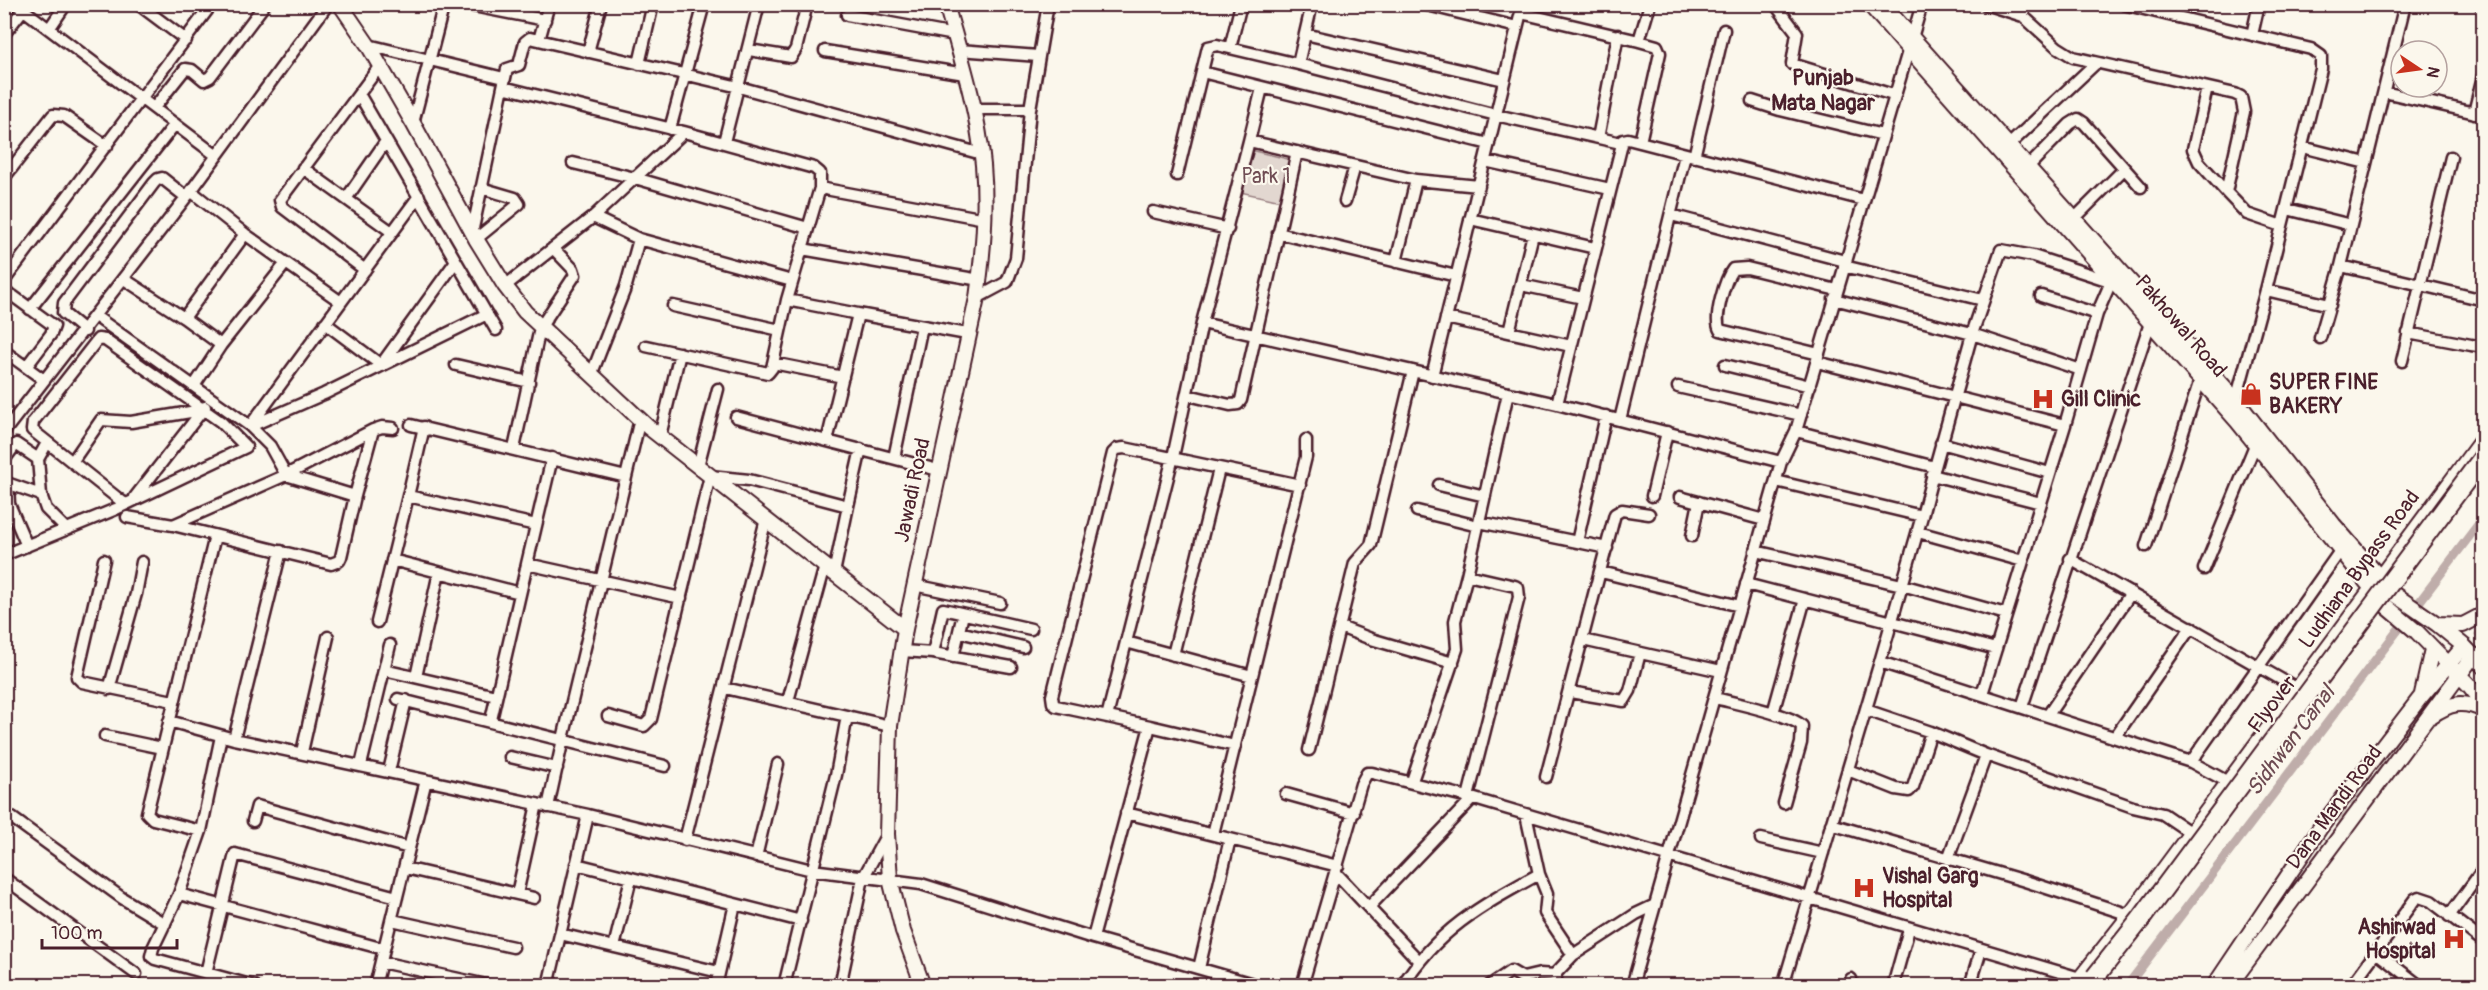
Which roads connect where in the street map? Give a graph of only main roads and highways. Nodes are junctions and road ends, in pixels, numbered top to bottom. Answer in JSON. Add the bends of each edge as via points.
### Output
{"nodes":[{"id":1,"x":2484,"y":456,"type":"edge"},
{"id":2,"x":2087,"y":983,"type":"edge"}],
"edges":[{"from":1,"to":2,"type":"highway","name":"Flyover","bridge":true,"via":[[2141,919]]}]}
